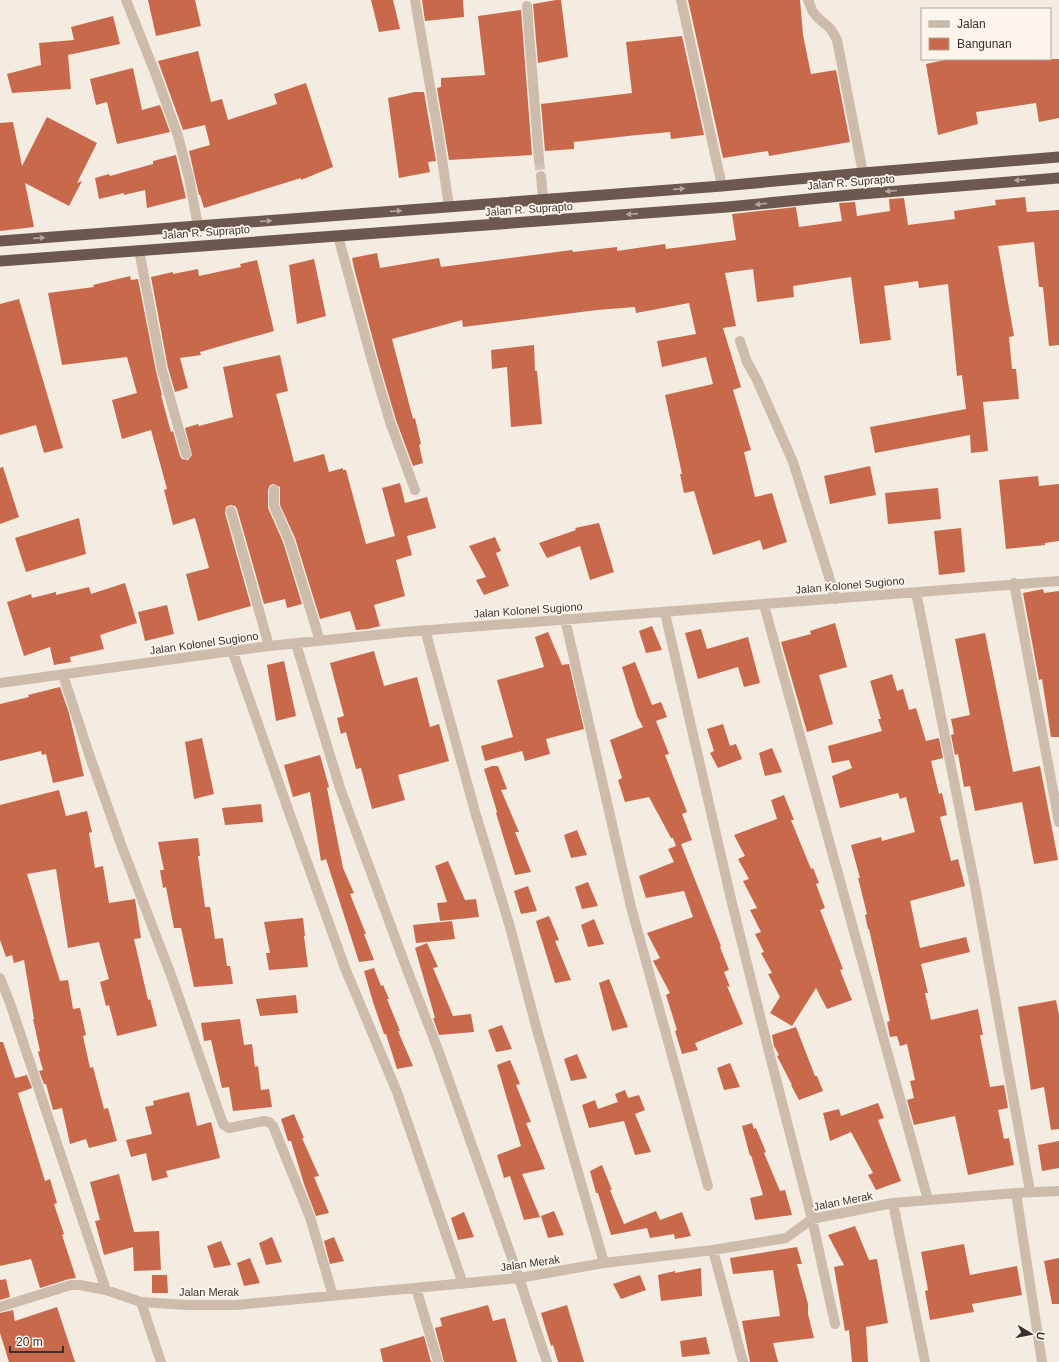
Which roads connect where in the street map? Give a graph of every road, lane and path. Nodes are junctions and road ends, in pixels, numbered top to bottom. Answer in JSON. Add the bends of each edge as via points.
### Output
{"nodes":[{"id":1,"x":126,"y":0,"type":"edge"},
{"id":2,"x":415,"y":0,"type":"edge"},
{"id":3,"x":681,"y":0,"type":"edge"},
{"id":4,"x":808,"y":0,"type":"edge"},
{"id":5,"x":527,"y":6,"type":"dead end"},
{"id":6,"x":1059,"y":158,"type":"edge"},
{"id":7,"x":539,"y":160,"type":"tunnel mouth"},
{"id":8,"x":863,"y":173,"type":"junction"},
{"id":9,"x":541,"y":176,"type":"tunnel mouth"},
{"id":10,"x":1059,"y":178,"type":"edge"},
{"id":11,"x":722,"y":186,"type":"junction"},
{"id":12,"x":543,"y":199,"type":"junction"},
{"id":13,"x":493,"y":204,"type":"junction"},
{"id":14,"x":449,"y":207,"type":"junction"},
{"id":15,"x":495,"y":224,"type":"junction"},
{"id":16,"x":198,"y":226,"type":"junction"},
{"id":17,"x":338,"y":236,"type":"junction"},
{"id":18,"x":0,"y":241,"type":"edge"},
{"id":19,"x":139,"y":250,"type":"junction"},
{"id":20,"x":0,"y":261,"type":"edge"},
{"id":21,"x":740,"y":342,"type":"dead end"},
{"id":22,"x":186,"y":454,"type":"dead end"},
{"id":23,"x":274,"y":490,"type":"dead end"},
{"id":24,"x":415,"y":490,"type":"dead end"},
{"id":25,"x":231,"y":511,"type":"dead end"},
{"id":26,"x":1059,"y":581,"type":"edge"},
{"id":27,"x":1014,"y":583,"type":"junction"},
{"id":28,"x":916,"y":592,"type":"junction"},
{"id":29,"x":836,"y":599,"type":"junction"},
{"id":30,"x":764,"y":604,"type":"junction"},
{"id":31,"x":665,"y":613,"type":"junction"},
{"id":32,"x":565,"y":619,"type":"junction"},
{"id":33,"x":425,"y":630,"type":"junction"},
{"id":34,"x":320,"y":641,"type":"junction"},
{"id":35,"x":296,"y":644,"type":"junction"},
{"id":36,"x":268,"y":646,"type":"junction"},
{"id":37,"x":232,"y":650,"type":"junction"},
{"id":38,"x":63,"y":676,"type":"junction"},
{"id":39,"x":0,"y":683,"type":"edge"},
{"id":40,"x":1059,"y":822,"type":"edge"},
{"id":41,"x":0,"y":978,"type":"edge"},
{"id":42,"x":708,"y":1186,"type":"dead end"},
{"id":43,"x":1030,"y":1191,"type":"junction"},
{"id":44,"x":1059,"y":1191,"type":"edge"},
{"id":45,"x":1016,"y":1192,"type":"junction"},
{"id":46,"x":928,"y":1200,"type":"junction"},
{"id":47,"x":893,"y":1203,"type":"junction"},
{"id":48,"x":812,"y":1219,"type":"junction"},
{"id":49,"x":713,"y":1250,"type":"junction"},
{"id":50,"x":604,"y":1263,"type":"junction"},
{"id":51,"x":519,"y":1278,"type":"junction"},
{"id":52,"x":463,"y":1284,"type":"junction"},
{"id":53,"x":416,"y":1288,"type":"junction"},
{"id":54,"x":106,"y":1290,"type":"junction"},
{"id":55,"x":333,"y":1296,"type":"junction"},
{"id":56,"x":141,"y":1302,"type":"junction"},
{"id":57,"x":0,"y":1307,"type":"edge"},
{"id":58,"x":835,"y":1324,"type":"dead end"},
{"id":59,"x":161,"y":1362,"type":"edge"},
{"id":60,"x":438,"y":1362,"type":"edge"},
{"id":61,"x":547,"y":1362,"type":"edge"},
{"id":62,"x":744,"y":1362,"type":"edge"},
{"id":63,"x":925,"y":1362,"type":"edge"},
{"id":64,"x":1042,"y":1362,"type":"edge"}],
"edges":[{"from":1,"to":16,"type":"street","via":[[178,136]]},
{"from":2,"to":14,"type":"street"},
{"from":3,"to":11,"type":"street"},
{"from":4,"to":8,"type":"street","via":[[812,11],[830,26],[837,40]]},
{"from":5,"to":7,"type":"street"},
{"from":6,"to":8,"type":"highway","name":"Jalan R. Suprapto"},
{"from":8,"to":11,"type":"highway","name":"Jalan R. Suprapto"},
{"from":9,"to":12,"type":"street"},
{"from":10,"to":15,"type":"highway","name":"Jalan R. Suprapto","one_way":true},
{"from":12,"to":11,"type":"highway","name":"Jalan R. Suprapto","one_way":true},
{"from":12,"to":13,"type":"highway","name":"Jalan R. Suprapto"},
{"from":13,"to":14,"type":"highway","name":"Jalan R. Suprapto"},
{"from":13,"to":15,"type":"highway"},
{"from":16,"to":14,"type":"highway","name":"Jalan R. Suprapto","one_way":true},
{"from":15,"to":17,"type":"highway","name":"Jalan R. Suprapto"},
{"from":18,"to":16,"type":"highway","name":"Jalan R. Suprapto","one_way":true},
{"from":17,"to":19,"type":"highway","name":"Jalan R. Suprapto"},
{"from":17,"to":24,"type":"street","via":[[390,422]]},
{"from":19,"to":20,"type":"highway","name":"Jalan R. Suprapto"},
{"from":19,"to":22,"type":"street","via":[[162,370]]},
{"from":21,"to":29,"type":"street","via":[[794,462]]},
{"from":23,"to":34,"type":"street","via":[[274,506],[289,540]]},
{"from":25,"to":36,"type":"street"},
{"from":26,"to":27,"type":"street","name":"Jalan Kolonel Sugiono"},
{"from":27,"to":28,"type":"street","name":"Jalan Kolonel Sugiono"},
{"from":27,"to":40,"type":"street"},
{"from":28,"to":29,"type":"street","name":"Jalan Kolonel Sugiono"},
{"from":28,"to":43,"type":"street","via":[[975,886]]},
{"from":29,"to":30,"type":"street","name":"Jalan Kolonel Sugiono"},
{"from":30,"to":31,"type":"street","name":"Jalan Kolonel Sugiono"},
{"from":30,"to":46,"type":"street"},
{"from":31,"to":32,"type":"street","name":"Jalan Kolonel Sugiono"},
{"from":31,"to":48,"type":"street","via":[[731,899]]},
{"from":32,"to":33,"type":"street","name":"Jalan Kolonel Sugiono"},
{"from":32,"to":42,"type":"street","via":[[631,907]]},
{"from":33,"to":34,"type":"street","name":"Jalan Kolonel Sugiono"},
{"from":33,"to":50,"type":"street"},
{"from":34,"to":35,"type":"street","name":"Jalan Kolonel Sugiono"},
{"from":35,"to":36,"type":"street","name":"Jalan Kolonel Sugiono"},
{"from":35,"to":51,"type":"street","via":[[340,788],[437,1047]]},
{"from":36,"to":37,"type":"street","name":"Jalan Kolonel Sugiono"},
{"from":37,"to":38,"type":"street","name":"Jalan Kolonel Sugiono"},
{"from":37,"to":52,"type":"street","via":[[345,968],[397,1092]]},
{"from":38,"to":39,"type":"street","name":"Jalan Kolonel Sugiono"},
{"from":38,"to":55,"type":"street","via":[[222,1121],[229,1128],[264,1120],[273,1126],[310,1217]]},
{"from":41,"to":54,"type":"street"},
{"from":43,"to":44,"type":"street","name":"Jalan Merak"},
{"from":43,"to":45,"type":"street","name":"Jalan Merak"},
{"from":45,"to":46,"type":"street","name":"Jalan Merak"},
{"from":45,"to":64,"type":"street"},
{"from":46,"to":47,"type":"street","name":"Jalan Merak"},
{"from":47,"to":48,"type":"street","name":"Jalan Merak"},
{"from":47,"to":63,"type":"street"},
{"from":48,"to":49,"type":"street","name":"Jalan Merak","via":[[786,1238]]},
{"from":48,"to":58,"type":"street"},
{"from":49,"to":50,"type":"street","name":"Jalan Merak"},
{"from":49,"to":62,"type":"street"},
{"from":50,"to":51,"type":"street","name":"Jalan Merak"},
{"from":51,"to":52,"type":"street","name":"Jalan Merak"},
{"from":51,"to":61,"type":"street"},
{"from":52,"to":53,"type":"street","name":"Jalan Merak"},
{"from":53,"to":55,"type":"street","name":"Jalan Merak"},
{"from":53,"to":60,"type":"street"},
{"from":54,"to":56,"type":"street","name":"Jalan Merak"},
{"from":54,"to":57,"type":"street","name":"Jalan Merak","via":[[71,1285]]},
{"from":55,"to":56,"type":"street","name":"Jalan Merak","via":[[236,1305],[187,1306]]},
{"from":56,"to":59,"type":"street"}]}
